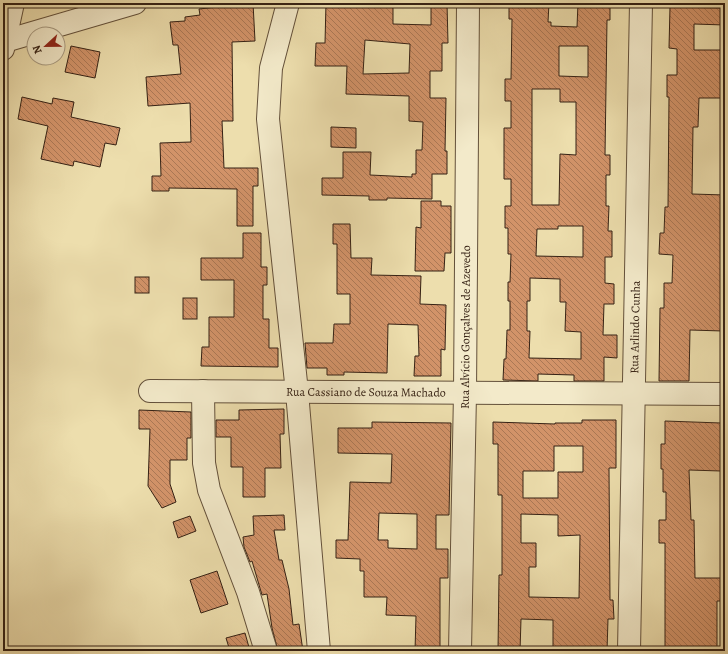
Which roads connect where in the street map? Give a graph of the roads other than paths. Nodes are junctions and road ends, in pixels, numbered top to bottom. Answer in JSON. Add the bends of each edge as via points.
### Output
{"nodes":[{"id":1,"x":13,"y":3,"type":"edge"},
{"id":2,"x":135,"y":3,"type":"edge"},
{"id":3,"x":288,"y":3,"type":"edge"},
{"id":4,"x":468,"y":3,"type":"edge"},
{"id":5,"x":641,"y":3,"type":"edge"},
{"id":6,"x":4,"y":45,"type":"edge"},
{"id":7,"x":150,"y":391,"type":"dead end"},
{"id":8,"x":203,"y":391,"type":"junction"},
{"id":9,"x":297,"y":392,"type":"junction"},
{"id":10,"x":465,"y":393,"type":"junction"},
{"id":11,"x":635,"y":394,"type":"junction"},
{"id":12,"x":725,"y":394,"type":"edge"},
{"id":13,"x":266,"y":651,"type":"edge"},
{"id":14,"x":319,"y":651,"type":"edge"},
{"id":15,"x":460,"y":651,"type":"edge"},
{"id":16,"x":629,"y":651,"type":"edge"}],
"edges":[{"from":1,"to":6,"type":"street"},
{"from":2,"to":6,"type":"street"},
{"from":3,"to":9,"type":"street","via":[[271,68],[268,120]]},
{"from":4,"to":10,"type":"street","name":"Rua Alvício Gonçalves de Azevedo"},
{"from":5,"to":11,"type":"street","name":"Rua Arlindo Cunha"},
{"from":7,"to":8,"type":"street","name":"Rua Cassiano de Souza Machado"},
{"from":8,"to":9,"type":"street","name":"Rua Cassiano de Souza Machado"},
{"from":8,"to":13,"type":"street","via":[[204,463],[209,490],[248,592]]},
{"from":9,"to":10,"type":"street","name":"Rua Cassiano de Souza Machado"},
{"from":9,"to":14,"type":"street"},
{"from":10,"to":11,"type":"street","name":"Rua Cassiano de Souza Machado"},
{"from":10,"to":15,"type":"street","name":"Rua Alvício Gonçalves de Azevedo"},
{"from":11,"to":12,"type":"street","name":"Rua Cassiano de Souza Machado"},
{"from":11,"to":16,"type":"street","name":"Rua Arlindo Cunha"}]}
